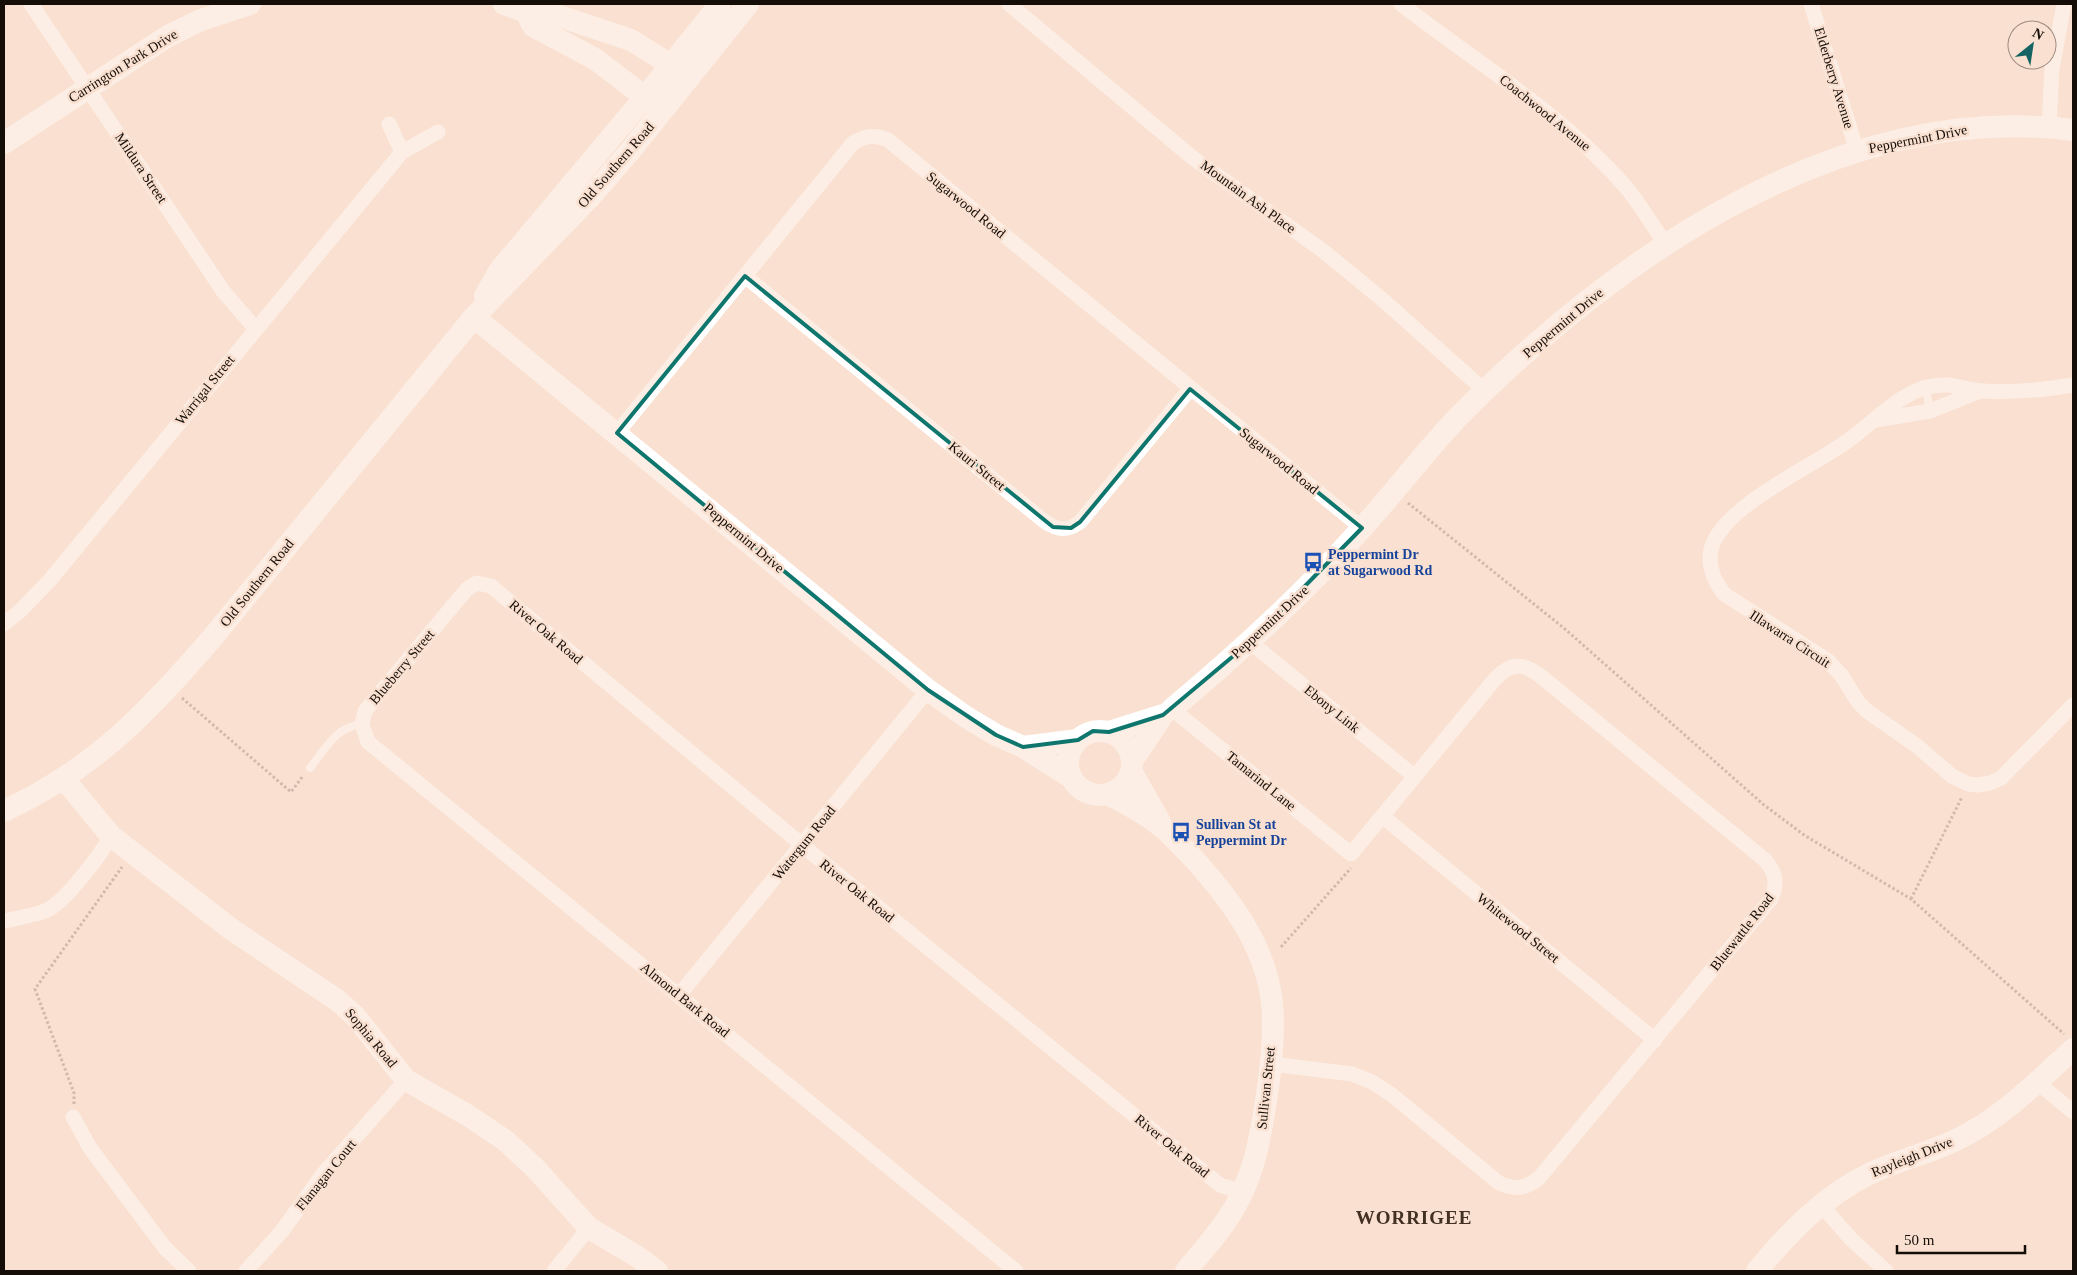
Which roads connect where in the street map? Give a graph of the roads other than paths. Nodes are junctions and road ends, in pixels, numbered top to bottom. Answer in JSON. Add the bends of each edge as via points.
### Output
{"nodes":[{"id":1,"x":31,"y":4,"type":"edge"},
{"id":2,"x":250,"y":4,"type":"edge"},
{"id":3,"x":720,"y":4,"type":"edge"},
{"id":4,"x":748,"y":4,"type":"edge"},
{"id":5,"x":1009,"y":4,"type":"edge"},
{"id":6,"x":1401,"y":4,"type":"edge"},
{"id":7,"x":1811,"y":4,"type":"edge"},
{"id":8,"x":2064,"y":4,"type":"edge"},
{"id":9,"x":514,"y":6,"type":"edge"},
{"id":10,"x":671,"y":65,"type":"junction"},
{"id":11,"x":88,"y":87,"type":"junction"},
{"id":12,"x":681,"y":87,"type":"junction"},
{"id":13,"x":645,"y":97,"type":"junction"},
{"id":14,"x":389,"y":124,"type":"dead end"},
{"id":15,"x":2049,"y":127,"type":"junction"},
{"id":16,"x":2073,"y":130,"type":"edge"},
{"id":17,"x":438,"y":132,"type":"dead end"},
{"id":18,"x":4,"y":143,"type":"edge"},
{"id":19,"x":1857,"y":151,"type":"junction"},
{"id":20,"x":402,"y":152,"type":"junction"},
{"id":21,"x":1666,"y":245,"type":"junction"},
{"id":22,"x":745,"y":276,"type":"junction"},
{"id":23,"x":474,"y":317,"type":"junction"},
{"id":24,"x":255,"y":328,"type":"junction"},
{"id":25,"x":2073,"y":385,"type":"edge"},
{"id":26,"x":1926,"y":388,"type":"junction"},
{"id":27,"x":1190,"y":389,"type":"junction"},
{"id":28,"x":1485,"y":391,"type":"junction"},
{"id":29,"x":1980,"y":391,"type":"junction"},
{"id":30,"x":1930,"y":411,"type":"junction"},
{"id":31,"x":1876,"y":420,"type":"junction"},
{"id":32,"x":617,"y":433,"type":"junction"},
{"id":33,"x":1362,"y":528,"type":"junction"},
{"id":34,"x":477,"y":583,"type":"joint"},
{"id":35,"x":4,"y":624,"type":"edge"},
{"id":36,"x":1250,"y":642,"type":"junction"},
{"id":37,"x":928,"y":690,"type":"junction"},
{"id":38,"x":2073,"y":705,"type":"edge"},
{"id":39,"x":1167,"y":712,"type":"junction"},
{"id":40,"x":362,"y":724,"type":"junction"},
{"id":41,"x":1110,"y":732,"type":"junction"},
{"id":42,"x":1078,"y":740,"type":"junction"},
{"id":43,"x":1023,"y":747,"type":"junction"},
{"id":44,"x":1132,"y":766,"type":"junction"},
{"id":45,"x":310,"y":768,"type":"road end"},
{"id":46,"x":1414,"y":776,"type":"junction"},
{"id":47,"x":1072,"y":778,"type":"junction"},
{"id":48,"x":64,"y":779,"type":"junction"},
{"id":49,"x":1107,"y":794,"type":"junction"},
{"id":50,"x":4,"y":811,"type":"edge"},
{"id":51,"x":1382,"y":816,"type":"junction"},
{"id":52,"x":1163,"y":828,"type":"junction"},
{"id":53,"x":112,"y":836,"type":"junction"},
{"id":54,"x":802,"y":846,"type":"junction"},
{"id":55,"x":1351,"y":854,"type":"joint"},
{"id":56,"x":4,"y":921,"type":"edge"},
{"id":57,"x":679,"y":995,"type":"junction"},
{"id":58,"x":1655,"y":1040,"type":"junction"},
{"id":59,"x":2070,"y":1043,"type":"edge"},
{"id":60,"x":1272,"y":1064,"type":"junction"},
{"id":61,"x":406,"y":1080,"type":"junction"},
{"id":62,"x":2037,"y":1082,"type":"junction"},
{"id":63,"x":2073,"y":1112,"type":"edge"},
{"id":64,"x":73,"y":1117,"type":"road end"},
{"id":65,"x":1242,"y":1192,"type":"junction"},
{"id":66,"x":1821,"y":1205,"type":"junction"},
{"id":67,"x":590,"y":1228,"type":"junction"},
{"id":68,"x":189,"y":1271,"type":"edge"},
{"id":69,"x":246,"y":1271,"type":"edge"},
{"id":70,"x":554,"y":1271,"type":"edge"},
{"id":71,"x":658,"y":1271,"type":"edge"},
{"id":72,"x":1016,"y":1271,"type":"edge"},
{"id":73,"x":1186,"y":1271,"type":"edge"},
{"id":74,"x":1757,"y":1271,"type":"edge"},
{"id":75,"x":1886,"y":1271,"type":"edge"}],
"edges":[{"from":1,"to":11,"type":"street","name":"Mildura Street"},
{"from":2,"to":11,"type":"street","name":"Carrington Park Drive","via":[[201,20],[168,36]]},
{"from":3,"to":10,"type":"street","name":"Old Southern Road"},
{"from":4,"to":12,"type":"street","name":"Old Southern Road"},
{"from":5,"to":28,"type":"street","name":"Mountain Ash Place","via":[[1194,158],[1322,250]]},
{"from":6,"to":21,"type":"street","name":"Coachwood Avenue","via":[[1525,95],[1590,150],[1626,188]]},
{"from":7,"to":19,"type":"street","name":"Elderberry Avenue"},
{"from":8,"to":15,"type":"street","via":[[2052,69]]},
{"from":9,"to":10,"type":"street","via":[[541,10],[602,29],[638,44]]},
{"from":9,"to":13,"type":"street","via":[[533,26],[595,59]]},
{"from":10,"to":12,"type":"street"},
{"from":10,"to":13,"type":"street","name":"Old Southern Road"},
{"from":11,"to":18,"type":"street","name":"Carrington Park Drive"},
{"from":11,"to":24,"type":"street","name":"Mildura Street","via":[[223,291]]},
{"from":12,"to":13,"type":"street"},
{"from":12,"to":23,"type":"street","name":"Old Southern Road","via":[[592,195]]},
{"from":13,"to":23,"type":"street","name":"Old Southern Road","via":[[499,271]]},
{"from":14,"to":20,"type":"street"},
{"from":15,"to":16,"type":"street","name":"Peppermint Drive"},
{"from":15,"to":19,"type":"street","name":"Peppermint Drive","via":[[1954,130]]},
{"from":17,"to":20,"type":"street","name":"Warrigal Street"},
{"from":19,"to":21,"type":"street","name":"Peppermint Drive","via":[[1766,186]]},
{"from":20,"to":24,"type":"street","name":"Warrigal Street"},
{"from":21,"to":28,"type":"street","name":"Peppermint Drive","via":[[1601,291]]},
{"from":22,"to":27,"type":"street","name":"Kauri Street","via":[[1044,521],[1062,530],[1080,522]]},
{"from":22,"to":27,"type":"street","name":"Sugarwood Road","via":[[854,143],[862,138],[879,136],[888,140]]},
{"from":22,"to":32,"type":"street","name":"Sugarwood Road"},
{"from":23,"to":32,"type":"street","name":"Peppermint Drive"},
{"from":23,"to":48,"type":"street","name":"Old Southern Road","via":[[170,687],[116,740]]},
{"from":24,"to":35,"type":"street","name":"Warrigal Street","via":[[50,580]]},
{"from":25,"to":29,"type":"street","name":"Illawarra Circuit","via":[[2036,391]]},
{"from":26,"to":29,"type":"street","name":"Illawarra Circuit","via":[[1953,384]]},
{"from":26,"to":30,"type":"lane"},
{"from":26,"to":31,"type":"street","name":"Illawarra Circuit","via":[[1904,396]]},
{"from":27,"to":33,"type":"street","name":"Sugarwood Road"},
{"from":28,"to":33,"type":"street","name":"Peppermint Drive","via":[[1427,451]]},
{"from":29,"to":30,"type":"street","name":"Illawarra Circuit"},
{"from":30,"to":31,"type":"street","name":"Illawarra Circuit"},
{"from":31,"to":38,"type":"street","name":"Illawarra Circuit","via":[[1756,499],[1730,522],[1714,542],[1710,558],[1715,582],[1724,594],[1827,660],[1867,711],[1917,746],[1952,776],[1968,784],[1990,783],[2001,778]]},
{"from":32,"to":37,"type":"street","name":"Peppermint Drive"},
{"from":33,"to":36,"type":"street","name":"Peppermint Drive"},
{"from":34,"to":40,"type":"street","name":"Blueberry Street","via":[[467,589],[365,711]]},
{"from":34,"to":54,"type":"street","name":"River Oak Road","via":[[491,586]]},
{"from":36,"to":39,"type":"street","name":"Peppermint Drive"},
{"from":36,"to":46,"type":"street","name":"Ebony Link"},
{"from":37,"to":43,"type":"street","name":"Peppermint Drive","via":[[996,735]]},
{"from":37,"to":54,"type":"street","name":"Watergum Road"},
{"from":39,"to":41,"type":"street","name":"Peppermint Drive"},
{"from":39,"to":44,"type":"street","name":"Peppermint Drive"},
{"from":39,"to":55,"type":"street","name":"Tamarind Lane"},
{"from":40,"to":45,"type":"lane","via":[[348,726],[337,733]]},
{"from":40,"to":57,"type":"street","name":"Almond Bark Road","via":[[368,742],[392,763]]},
{"from":41,"to":42,"type":"street","via":[[1093,731]]},
{"from":41,"to":44,"type":"street","via":[[1125,743]]},
{"from":42,"to":43,"type":"street"},
{"from":42,"to":47,"type":"street","via":[[1068,758]]},
{"from":43,"to":47,"type":"street","name":"Peppermint Drive"},
{"from":44,"to":49,"type":"street","via":[[1122,786]]},
{"from":44,"to":52,"type":"street","name":"Sullivan Street"},
{"from":46,"to":51,"type":"street","name":"Bluewattle Road"},
{"from":46,"to":58,"type":"street","name":"Bluewattle Road","via":[[1504,669],[1525,667],[1543,678],[1765,860],[1776,877],[1771,899]]},
{"from":47,"to":49,"type":"street","via":[[1087,792]]},
{"from":48,"to":50,"type":"street","name":"Old Southern Road"},
{"from":48,"to":53,"type":"street","name":"Sophia Road"},
{"from":49,"to":52,"type":"street","name":"Sullivan Street","via":[[1135,808]]},
{"from":51,"to":55,"type":"street","name":"Bluewattle Road"},
{"from":51,"to":58,"type":"street","name":"Whitewood Street"},
{"from":52,"to":60,"type":"street","name":"Sullivan Street","via":[[1218,886],[1238,913],[1252,940],[1272,1002]]},
{"from":53,"to":56,"type":"street","via":[[102,854],[77,883],[47,910]]},
{"from":53,"to":61,"type":"street","name":"Sophia Road","via":[[224,924],[342,1004]]},
{"from":54,"to":57,"type":"street","name":"Watergum Road"},
{"from":54,"to":65,"type":"street","name":"River Oak Road","via":[[1220,1185]]},
{"from":57,"to":72,"type":"street","name":"Almond Bark Road"},
{"from":58,"to":60,"type":"street","name":"Bluewattle Road","via":[[1539,1178],[1521,1188],[1499,1183],[1372,1082],[1344,1072]]},
{"from":59,"to":62,"type":"street","name":"Rayleigh Drive"},
{"from":60,"to":65,"type":"street","name":"Sullivan Street","via":[[1259,1150]]},
{"from":61,"to":67,"type":"street","name":"Sophia Road","via":[[506,1141]]},
{"from":61,"to":69,"type":"street","name":"Flanagan Court","via":[[323,1174],[282,1230]]},
{"from":62,"to":63,"type":"street"},
{"from":62,"to":66,"type":"street","name":"Rayleigh Drive","via":[[1992,1119],[1957,1140],[1872,1173]]},
{"from":64,"to":68,"type":"street","via":[[90,1148],[165,1248]]},
{"from":65,"to":73,"type":"street","name":"Sullivan Street","via":[[1223,1225]]},
{"from":66,"to":74,"type":"street","name":"Rayleigh Drive","via":[[1794,1228]]},
{"from":66,"to":75,"type":"street"},
{"from":67,"to":70,"type":"street"},
{"from":67,"to":71,"type":"street","name":"Sophia Road"}]}
